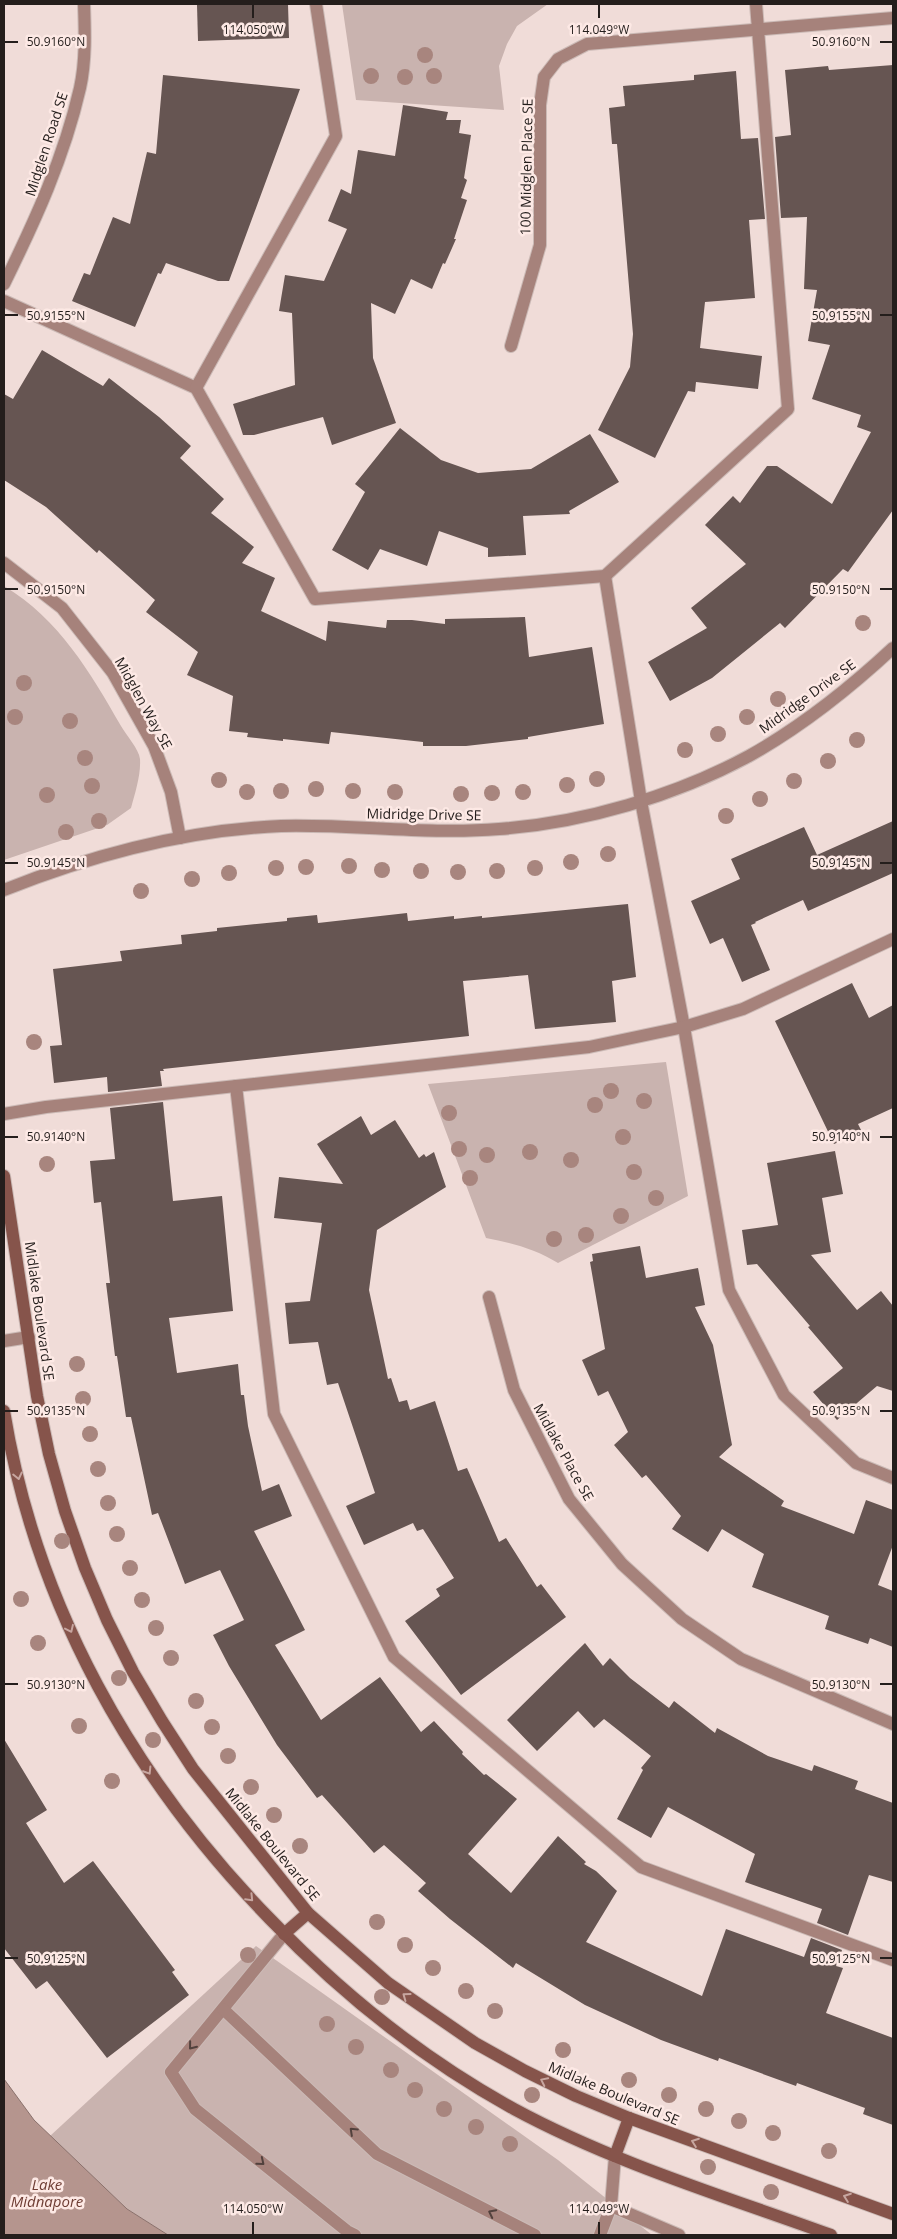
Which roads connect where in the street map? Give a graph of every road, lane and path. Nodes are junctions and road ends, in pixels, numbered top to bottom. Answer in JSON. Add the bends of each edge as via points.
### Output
{"nodes":[{"id":1,"x":84,"y":4,"type":"edge"},
{"id":2,"x":316,"y":4,"type":"edge"},
{"id":3,"x":756,"y":4,"type":"edge"},
{"id":4,"x":893,"y":18,"type":"edge"},
{"id":5,"x":758,"y":29,"type":"junction"},
{"id":6,"x":4,"y":284,"type":"edge"},
{"id":7,"x":4,"y":301,"type":"edge"},
{"id":8,"x":511,"y":346,"type":"dead end"},
{"id":9,"x":196,"y":388,"type":"junction"},
{"id":10,"x":4,"y":563,"type":"edge"},
{"id":11,"x":605,"y":576,"type":"junction"},
{"id":12,"x":893,"y":648,"type":"edge"},
{"id":13,"x":641,"y":801,"type":"junction"},
{"id":14,"x":180,"y":838,"type":"junction"},
{"id":15,"x":4,"y":890,"type":"edge"},
{"id":16,"x":893,"y":939,"type":"edge"},
{"id":17,"x":684,"y":1027,"type":"junction"},
{"id":18,"x":236,"y":1086,"type":"junction"},
{"id":19,"x":4,"y":1114,"type":"edge"},
{"id":20,"x":4,"y":1176,"type":"edge"},
{"id":21,"x":489,"y":1297,"type":"dead end"},
{"id":22,"x":29,"y":1337,"type":"junction"},
{"id":23,"x":4,"y":1342,"type":"edge"},
{"id":24,"x":4,"y":1411,"type":"edge"},
{"id":25,"x":893,"y":1478,"type":"edge"},
{"id":26,"x":893,"y":1724,"type":"edge"},
{"id":27,"x":308,"y":1913,"type":"junction"},
{"id":28,"x":284,"y":1934,"type":"junction"},
{"id":29,"x":893,"y":1960,"type":"edge"},
{"id":30,"x":223,"y":2009,"type":"junction"},
{"id":31,"x":629,"y":2118,"type":"junction"},
{"id":32,"x":615,"y":2156,"type":"junction"},
{"id":33,"x":611,"y":2206,"type":"junction"},
{"id":34,"x":893,"y":2214,"type":"edge"},
{"id":35,"x":356,"y":2235,"type":"edge"},
{"id":36,"x":535,"y":2235,"type":"edge"},
{"id":37,"x":600,"y":2235,"type":"edge"},
{"id":38,"x":679,"y":2235,"type":"edge"},
{"id":39,"x":830,"y":2235,"type":"edge"}],
"edges":[{"from":1,"to":6,"type":"street","name":"Midglen Road SE","via":[[85,39],[80,86],[62,152],[40,211]]},
{"from":2,"to":9,"type":"street","via":[[336,136]]},
{"from":3,"to":5,"type":"street"},
{"from":4,"to":5,"type":"street","name":"100 Midglen Place SE"},
{"from":5,"to":8,"type":"street","name":"100 Midglen Place SE","via":[[587,44],[558,59],[544,77],[540,105],[540,245]]},
{"from":5,"to":11,"type":"street","via":[[788,408]]},
{"from":7,"to":9,"type":"street"},
{"from":9,"to":11,"type":"street","via":[[315,598]]},
{"from":10,"to":14,"type":"street","name":"Midglen Way SE","via":[[62,608],[114,673],[154,746],[171,792]]},
{"from":11,"to":13,"type":"street"},
{"from":12,"to":13,"type":"street","name":"Midridge Drive SE","via":[[856,681],[750,755],[713,774]]},
{"from":13,"to":14,"type":"street","name":"Midridge Drive SE","via":[[569,819],[501,829],[442,832],[281,826]]},
{"from":13,"to":17,"type":"street"},
{"from":14,"to":15,"type":"street","name":"Midridge Drive SE","via":[[126,849]]},
{"from":16,"to":17,"type":"street","via":[[743,1009]]},
{"from":17,"to":18,"type":"street","via":[[589,1047]]},
{"from":17,"to":25,"type":"street","via":[[729,1290],[784,1395],[856,1463]]},
{"from":18,"to":19,"type":"street"},
{"from":18,"to":29,"type":"street","via":[[274,1414],[394,1657],[641,1867]]},
{"from":20,"to":22,"type":"street","name":"Midlake Boulevard SE"},
{"from":21,"to":26,"type":"street","name":"Midlake Place SE","via":[[514,1390],[569,1499],[622,1564],[682,1619],[741,1659]]},
{"from":22,"to":23,"type":"street"},
{"from":22,"to":27,"type":"street","name":"Midlake Boulevard SE","via":[[37,1396],[60,1492],[85,1568],[132,1672],[193,1769]]},
{"from":24,"to":28,"type":"street","one_way":true,"via":[[21,1490],[39,1550],[88,1667],[119,1724],[165,1795],[235,1883]]},
{"from":27,"to":28,"type":"street"},
{"from":31,"to":27,"type":"street","name":"Midlake Boulevard SE","one_way":true,"via":[[576,2096],[475,2043],[388,1983]]},
{"from":28,"to":30,"type":"street"},
{"from":28,"to":32,"type":"street","via":[[371,2014],[427,2055],[515,2109]]},
{"from":30,"to":35,"type":"street","one_way":true,"via":[[171,2072],[195,2109],[347,2232]]},
{"from":36,"to":30,"type":"street","one_way":true,"via":[[377,2154]]},
{"from":31,"to":32,"type":"street"},
{"from":34,"to":31,"type":"street","name":"Midlake Boulevard SE","one_way":true},
{"from":32,"to":33,"type":"street"},
{"from":32,"to":39,"type":"street"},
{"from":33,"to":37,"type":"street"},
{"from":33,"to":38,"type":"street"}]}
